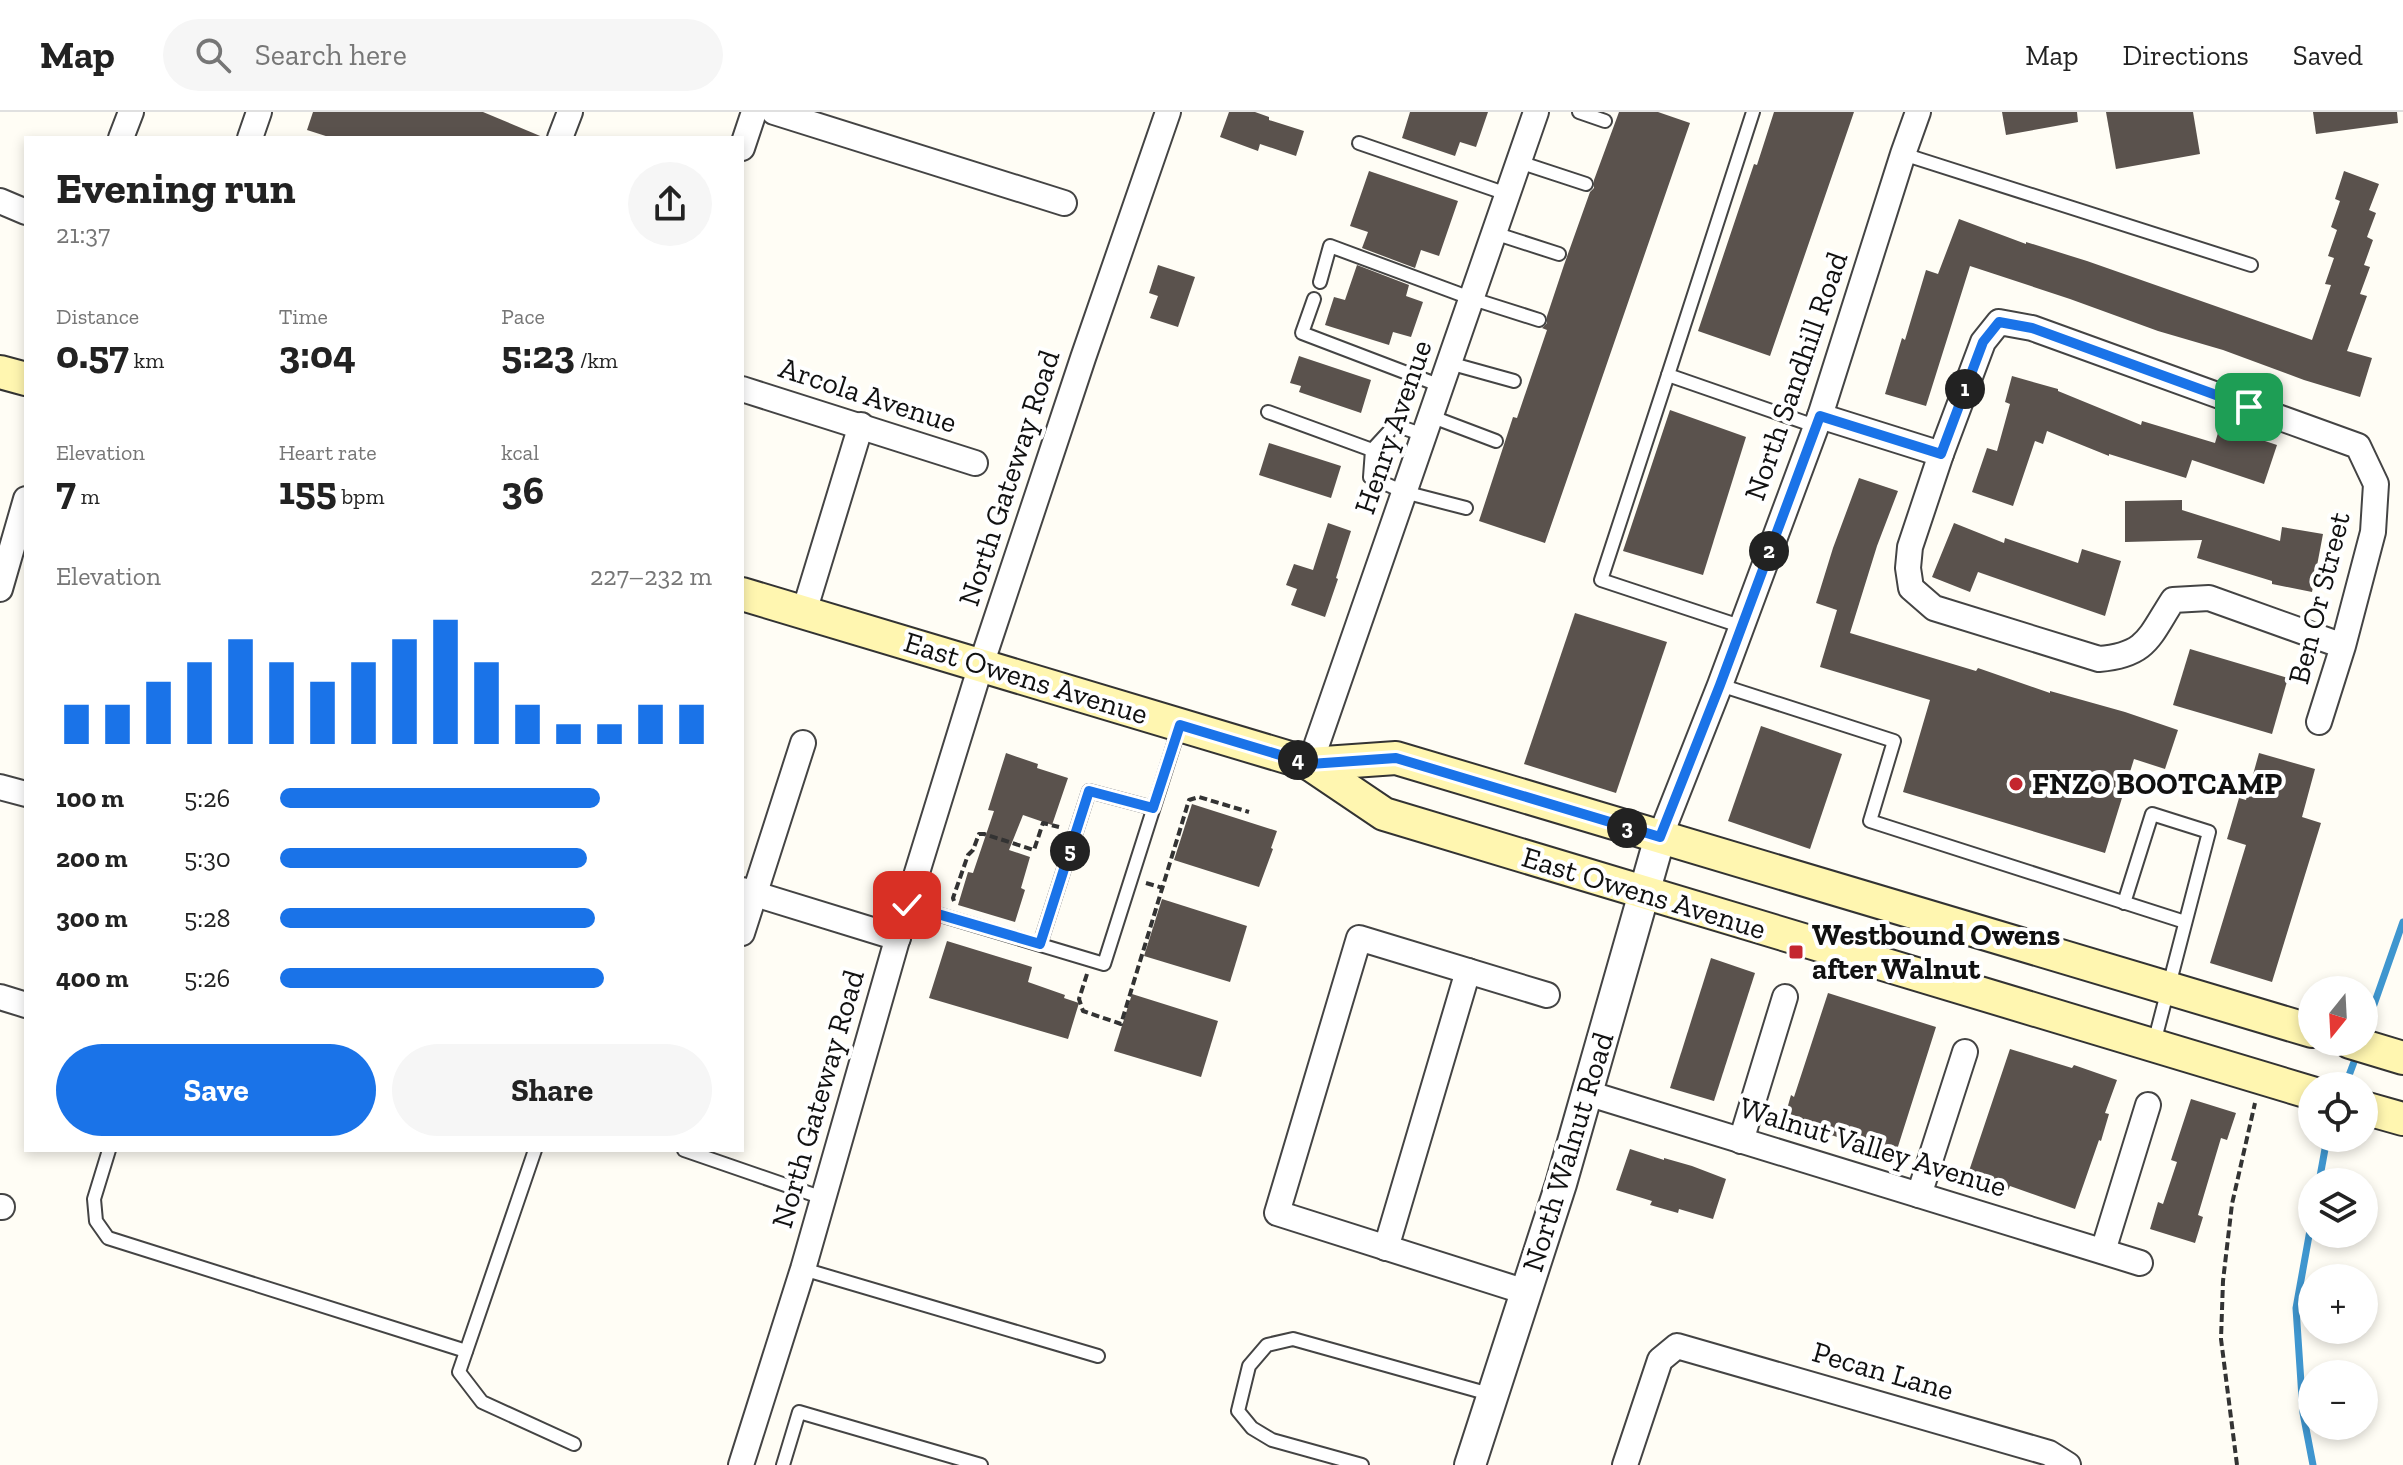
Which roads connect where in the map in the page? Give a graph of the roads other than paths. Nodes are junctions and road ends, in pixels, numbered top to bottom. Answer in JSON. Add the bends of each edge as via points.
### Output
{"nodes":[{"id":1,"x":131,"y":112,"type":"edge"},
{"id":2,"x":259,"y":112,"type":"edge"},
{"id":3,"x":570,"y":112,"type":"edge"},
{"id":4,"x":754,"y":112,"type":"edge"},
{"id":5,"x":774,"y":112,"type":"edge"},
{"id":6,"x":1168,"y":112,"type":"edge"},
{"id":7,"x":1536,"y":112,"type":"edge"},
{"id":8,"x":1579,"y":112,"type":"edge"},
{"id":9,"x":1753,"y":112,"type":"edge"},
{"id":10,"x":1918,"y":112,"type":"edge"},
{"id":11,"x":1605,"y":121,"type":"dead end"},
{"id":12,"x":122,"y":136,"type":"edge"},
{"id":13,"x":251,"y":136,"type":"edge"},
{"id":14,"x":561,"y":136,"type":"edge"},
{"id":15,"x":744,"y":142,"type":"edge"},
{"id":16,"x":1359,"y":143,"type":"dead end"},
{"id":17,"x":1903,"y":154,"type":"junction"},
{"id":18,"x":1519,"y":162,"type":"junction"},
{"id":19,"x":1586,"y":184,"type":"dead end"},
{"id":20,"x":1507,"y":194,"type":"junction"},
{"id":21,"x":0,"y":201,"type":"edge"},
{"id":22,"x":1064,"y":203,"type":"dead end"},
{"id":23,"x":24,"y":211,"type":"edge"},
{"id":24,"x":1494,"y":233,"type":"junction"},
{"id":25,"x":1559,"y":254,"type":"dead end"},
{"id":26,"x":2251,"y":265,"type":"dead end"},
{"id":27,"x":1320,"y":282,"type":"dead end"},
{"id":28,"x":1314,"y":299,"type":"dead end"},
{"id":29,"x":1473,"y":299,"type":"junction"},
{"id":30,"x":1539,"y":320,"type":"dead end"},
{"id":31,"x":0,"y":372,"type":"edge"},
{"id":32,"x":1445,"y":374,"type":"junction"},
{"id":33,"x":1668,"y":375,"type":"junction"},
{"id":34,"x":24,"y":378,"type":"edge"},
{"id":35,"x":1514,"y":381,"type":"dead end"},
{"id":36,"x":744,"y":390,"type":"edge"},
{"id":37,"x":1268,"y":412,"type":"dead end"},
{"id":38,"x":1818,"y":421,"type":"junction"},
{"id":39,"x":861,"y":425,"type":"junction"},
{"id":40,"x":1427,"y":426,"type":"junction"},
{"id":41,"x":1496,"y":441,"type":"dead end"},
{"id":42,"x":1372,"y":450,"type":"junction"},
{"id":43,"x":1941,"y":454,"type":"junction"},
{"id":44,"x":975,"y":463,"type":"dead end"},
{"id":45,"x":1404,"y":492,"type":"junction"},
{"id":46,"x":1466,"y":508,"type":"dead end"},
{"id":47,"x":24,"y":510,"type":"edge"},
{"id":48,"x":10,"y":584,"type":"edge"},
{"id":49,"x":744,"y":595,"type":"edge"},
{"id":50,"x":804,"y":612,"type":"junction"},
{"id":51,"x":1740,"y":626,"type":"junction"},
{"id":52,"x":2343,"y":646,"type":"junction"},
{"id":53,"x":981,"y":665,"type":"junction"},
{"id":54,"x":1720,"y":685,"type":"junction"},
{"id":55,"x":2319,"y":722,"type":"dead end"},
{"id":56,"x":1180,"y":725,"type":"junction"},
{"id":57,"x":803,"y":743,"type":"dead end"},
{"id":58,"x":1310,"y":764,"type":"junction"},
{"id":59,"x":0,"y":787,"type":"edge"},
{"id":60,"x":24,"y":793,"type":"edge"},
{"id":61,"x":1153,"y":808,"type":"junction"},
{"id":62,"x":1660,"y":837,"type":"junction"},
{"id":63,"x":748,"y":892,"type":"edge"},
{"id":64,"x":1644,"y":893,"type":"junction"},
{"id":65,"x":2124,"y":903,"type":"junction"},
{"id":66,"x":907,"y":905,"type":"junction"},
{"id":67,"x":744,"y":919,"type":"edge"},
{"id":68,"x":2185,"y":922,"type":"junction"},
{"id":69,"x":898,"y":938,"type":"junction"},
{"id":70,"x":1040,"y":944,"type":"junction"},
{"id":71,"x":1468,"y":971,"type":"junction"},
{"id":72,"x":2168,"y":987,"type":"junction"},
{"id":73,"x":1547,"y":995,"type":"dead end"},
{"id":74,"x":0,"y":997,"type":"edge"},
{"id":75,"x":1785,"y":997,"type":"dead end"},
{"id":76,"x":24,"y":1004,"type":"edge"},
{"id":77,"x":2298,"y":1027,"type":"edge"},
{"id":78,"x":2153,"y":1046,"type":"junction"},
{"id":79,"x":2378,"y":1050,"type":"edge"},
{"id":80,"x":1965,"y":1052,"type":"dead end"},
{"id":81,"x":2403,"y":1058,"type":"edge"},
{"id":82,"x":2298,"y":1091,"type":"edge"},
{"id":83,"x":1587,"y":1093,"type":"junction"},
{"id":84,"x":2148,"y":1105,"type":"dead end"},
{"id":85,"x":2378,"y":1112,"type":"edge"},
{"id":86,"x":2403,"y":1119,"type":"edge"},
{"id":87,"x":1741,"y":1141,"type":"junction"},
{"id":88,"x":108,"y":1152,"type":"edge"},
{"id":89,"x":534,"y":1152,"type":"edge"},
{"id":90,"x":690,"y":1152,"type":"edge"},
{"id":91,"x":1919,"y":1195,"type":"junction"},
{"id":92,"x":823,"y":1198,"type":"junction"},
{"id":93,"x":1386,"y":1248,"type":"junction"},
{"id":94,"x":2103,"y":1251,"type":"junction"},
{"id":95,"x":2140,"y":1263,"type":"dead end"},
{"id":96,"x":803,"y":1269,"type":"junction"},
{"id":97,"x":1526,"y":1292,"type":"junction"},
{"id":98,"x":466,"y":1351,"type":"junction"},
{"id":99,"x":1098,"y":1356,"type":"dead end"},
{"id":100,"x":1493,"y":1395,"type":"junction"},
{"id":101,"x":574,"y":1444,"type":"dead end"},
{"id":102,"x":741,"y":1465,"type":"edge"},
{"id":103,"x":783,"y":1465,"type":"edge"},
{"id":104,"x":981,"y":1465,"type":"edge"},
{"id":105,"x":1362,"y":1465,"type":"edge"},
{"id":106,"x":1470,"y":1465,"type":"edge"},
{"id":107,"x":1625,"y":1465,"type":"edge"},
{"id":108,"x":2068,"y":1465,"type":"edge"}],
"edges":[{"from":1,"to":12,"type":"street"},
{"from":2,"to":13,"type":"street"},
{"from":3,"to":14,"type":"street"},
{"from":4,"to":15,"type":"street"},
{"from":5,"to":22,"type":"street"},
{"from":6,"to":53,"type":"street","name":"North Gateway Road"},
{"from":7,"to":18,"type":"street","name":"Henry Avenue"},
{"from":8,"to":11,"type":"lane"},
{"from":9,"to":33,"type":"lane"},
{"from":10,"to":17,"type":"street","name":"North Sandhill Road"},
{"from":16,"to":20,"type":"lane"},
{"from":17,"to":26,"type":"lane"},
{"from":17,"to":38,"type":"street","name":"North Sandhill Road"},
{"from":18,"to":19,"type":"lane"},
{"from":18,"to":20,"type":"street","name":"Henry Avenue"},
{"from":20,"to":24,"type":"street","name":"Henry Avenue"},
{"from":21,"to":23,"type":"street"},
{"from":24,"to":25,"type":"lane"},
{"from":24,"to":29,"type":"street","name":"Henry Avenue"},
{"from":27,"to":29,"type":"lane","via":[[1330,246]]},
{"from":28,"to":32,"type":"lane","via":[[1302,333]]},
{"from":29,"to":30,"type":"lane"},
{"from":29,"to":32,"type":"street","name":"Henry Avenue"},
{"from":31,"to":34,"type":"main road"},
{"from":32,"to":35,"type":"lane"},
{"from":32,"to":40,"type":"street","name":"Henry Avenue"},
{"from":33,"to":38,"type":"lane"},
{"from":33,"to":51,"type":"lane","via":[[1601,580]]},
{"from":36,"to":39,"type":"street","name":"Arcola Avenue"},
{"from":37,"to":42,"type":"lane"},
{"from":38,"to":43,"type":"street"},
{"from":38,"to":51,"type":"street","name":"North Sandhill Road"},
{"from":39,"to":44,"type":"street","name":"Arcola Avenue"},
{"from":39,"to":50,"type":"street"},
{"from":40,"to":41,"type":"lane"},
{"from":40,"to":42,"type":"lane","via":[[1395,425]]},
{"from":40,"to":45,"type":"street","name":"Henry Avenue"},
{"from":42,"to":45,"type":"lane","via":[[1370,477]]},
{"from":43,"to":52,"type":"street","via":[[1908,568],[1911,588],[1934,608],[2099,659],[2120,657],[2143,646],[2173,600],[2209,598]]},
{"from":43,"to":52,"type":"street","name":"Ben Or Street","via":[[1983,342],[1999,322],[2032,328],[2358,446],[2376,484],[2373,532]]},
{"from":45,"to":46,"type":"lane"},
{"from":45,"to":58,"type":"street","name":"Henry Avenue"},
{"from":47,"to":48,"type":"street"},
{"from":49,"to":50,"type":"main road","name":"East Owens Avenue"},
{"from":50,"to":53,"type":"main road","name":"East Owens Avenue"},
{"from":51,"to":54,"type":"street","name":"North Sandhill Road"},
{"from":52,"to":55,"type":"street","name":"Ben Or Street"},
{"from":53,"to":56,"type":"main road","name":"East Owens Avenue"},
{"from":53,"to":66,"type":"street","name":"North Gateway Road"},
{"from":54,"to":62,"type":"street","name":"North Sandhill Road"},
{"from":54,"to":65,"type":"lane","via":[[1894,741],[1870,821]]},
{"from":56,"to":58,"type":"main road","name":"East Owens Avenue"},
{"from":56,"to":61,"type":"lane"},
{"from":57,"to":63,"type":"street"},
{"from":58,"to":62,"type":"main road","name":"East Owens Avenue","via":[[1396,758]]},
{"from":58,"to":64,"type":"main road","name":"East Owens Avenue","via":[[1384,814]]},
{"from":59,"to":60,"type":"street"},
{"from":61,"to":70,"type":"lane","via":[[1098,962]]},
{"from":61,"to":70,"type":"lane","via":[[1089,791]]},
{"from":62,"to":64,"type":"street","name":"North Walnut Road"},
{"from":62,"to":72,"type":"main road","name":"East Owens Avenue"},
{"from":63,"to":67,"type":"street"},
{"from":63,"to":69,"type":"street"},
{"from":64,"to":78,"type":"main road","name":"East Owens Avenue"},
{"from":64,"to":83,"type":"street","name":"North Walnut Road"},
{"from":65,"to":68,"type":"lane"},
{"from":65,"to":68,"type":"lane","via":[[2152,814],[2209,832]]},
{"from":66,"to":69,"type":"street","name":"North Gateway Road"},
{"from":66,"to":70,"type":"lane"},
{"from":68,"to":72,"type":"lane"},
{"from":69,"to":92,"type":"street","name":"North Gateway Road"},
{"from":71,"to":73,"type":"street"},
{"from":71,"to":93,"type":"street"},
{"from":71,"to":93,"type":"street","via":[[1359,938],[1277,1213]]},
{"from":72,"to":77,"type":"main road","name":"East Owens Avenue"},
{"from":72,"to":78,"type":"lane"},
{"from":74,"to":76,"type":"street"},
{"from":75,"to":87,"type":"street"},
{"from":78,"to":82,"type":"main road","name":"East Owens Avenue","via":[[2250,1086]]},
{"from":79,"to":81,"type":"main road"},
{"from":80,"to":91,"type":"street"},
{"from":83,"to":87,"type":"street","name":"Walnut Valley Avenue"},
{"from":83,"to":97,"type":"street","name":"North Walnut Road"},
{"from":84,"to":94,"type":"street"},
{"from":85,"to":86,"type":"main road"},
{"from":87,"to":91,"type":"street","name":"Walnut Valley Avenue"},
{"from":88,"to":98,"type":"lane","via":[[94,1199],[96,1221],[108,1238]]},
{"from":89,"to":98,"type":"lane"},
{"from":90,"to":92,"type":"lane"},
{"from":91,"to":94,"type":"street","name":"Walnut Valley Avenue"},
{"from":92,"to":96,"type":"street","name":"North Gateway Road"},
{"from":93,"to":97,"type":"street"},
{"from":94,"to":95,"type":"street","name":"Walnut Valley Avenue"},
{"from":96,"to":99,"type":"lane"},
{"from":96,"to":102,"type":"street","name":"North Gateway Road"},
{"from":97,"to":100,"type":"street","name":"North Walnut Road"},
{"from":98,"to":101,"type":"lane","via":[[459,1372],[482,1402]]},
{"from":100,"to":105,"type":"lane","via":[[1293,1339],[1267,1345],[1249,1366],[1238,1411],[1272,1440]]},
{"from":100,"to":106,"type":"street","name":"North Walnut Road"},
{"from":103,"to":104,"type":"lane","via":[[799,1412]]},
{"from":107,"to":108,"type":"street","name":"Pecan Lane","via":[[1660,1360],[1677,1346],[2049,1453]]}]}
